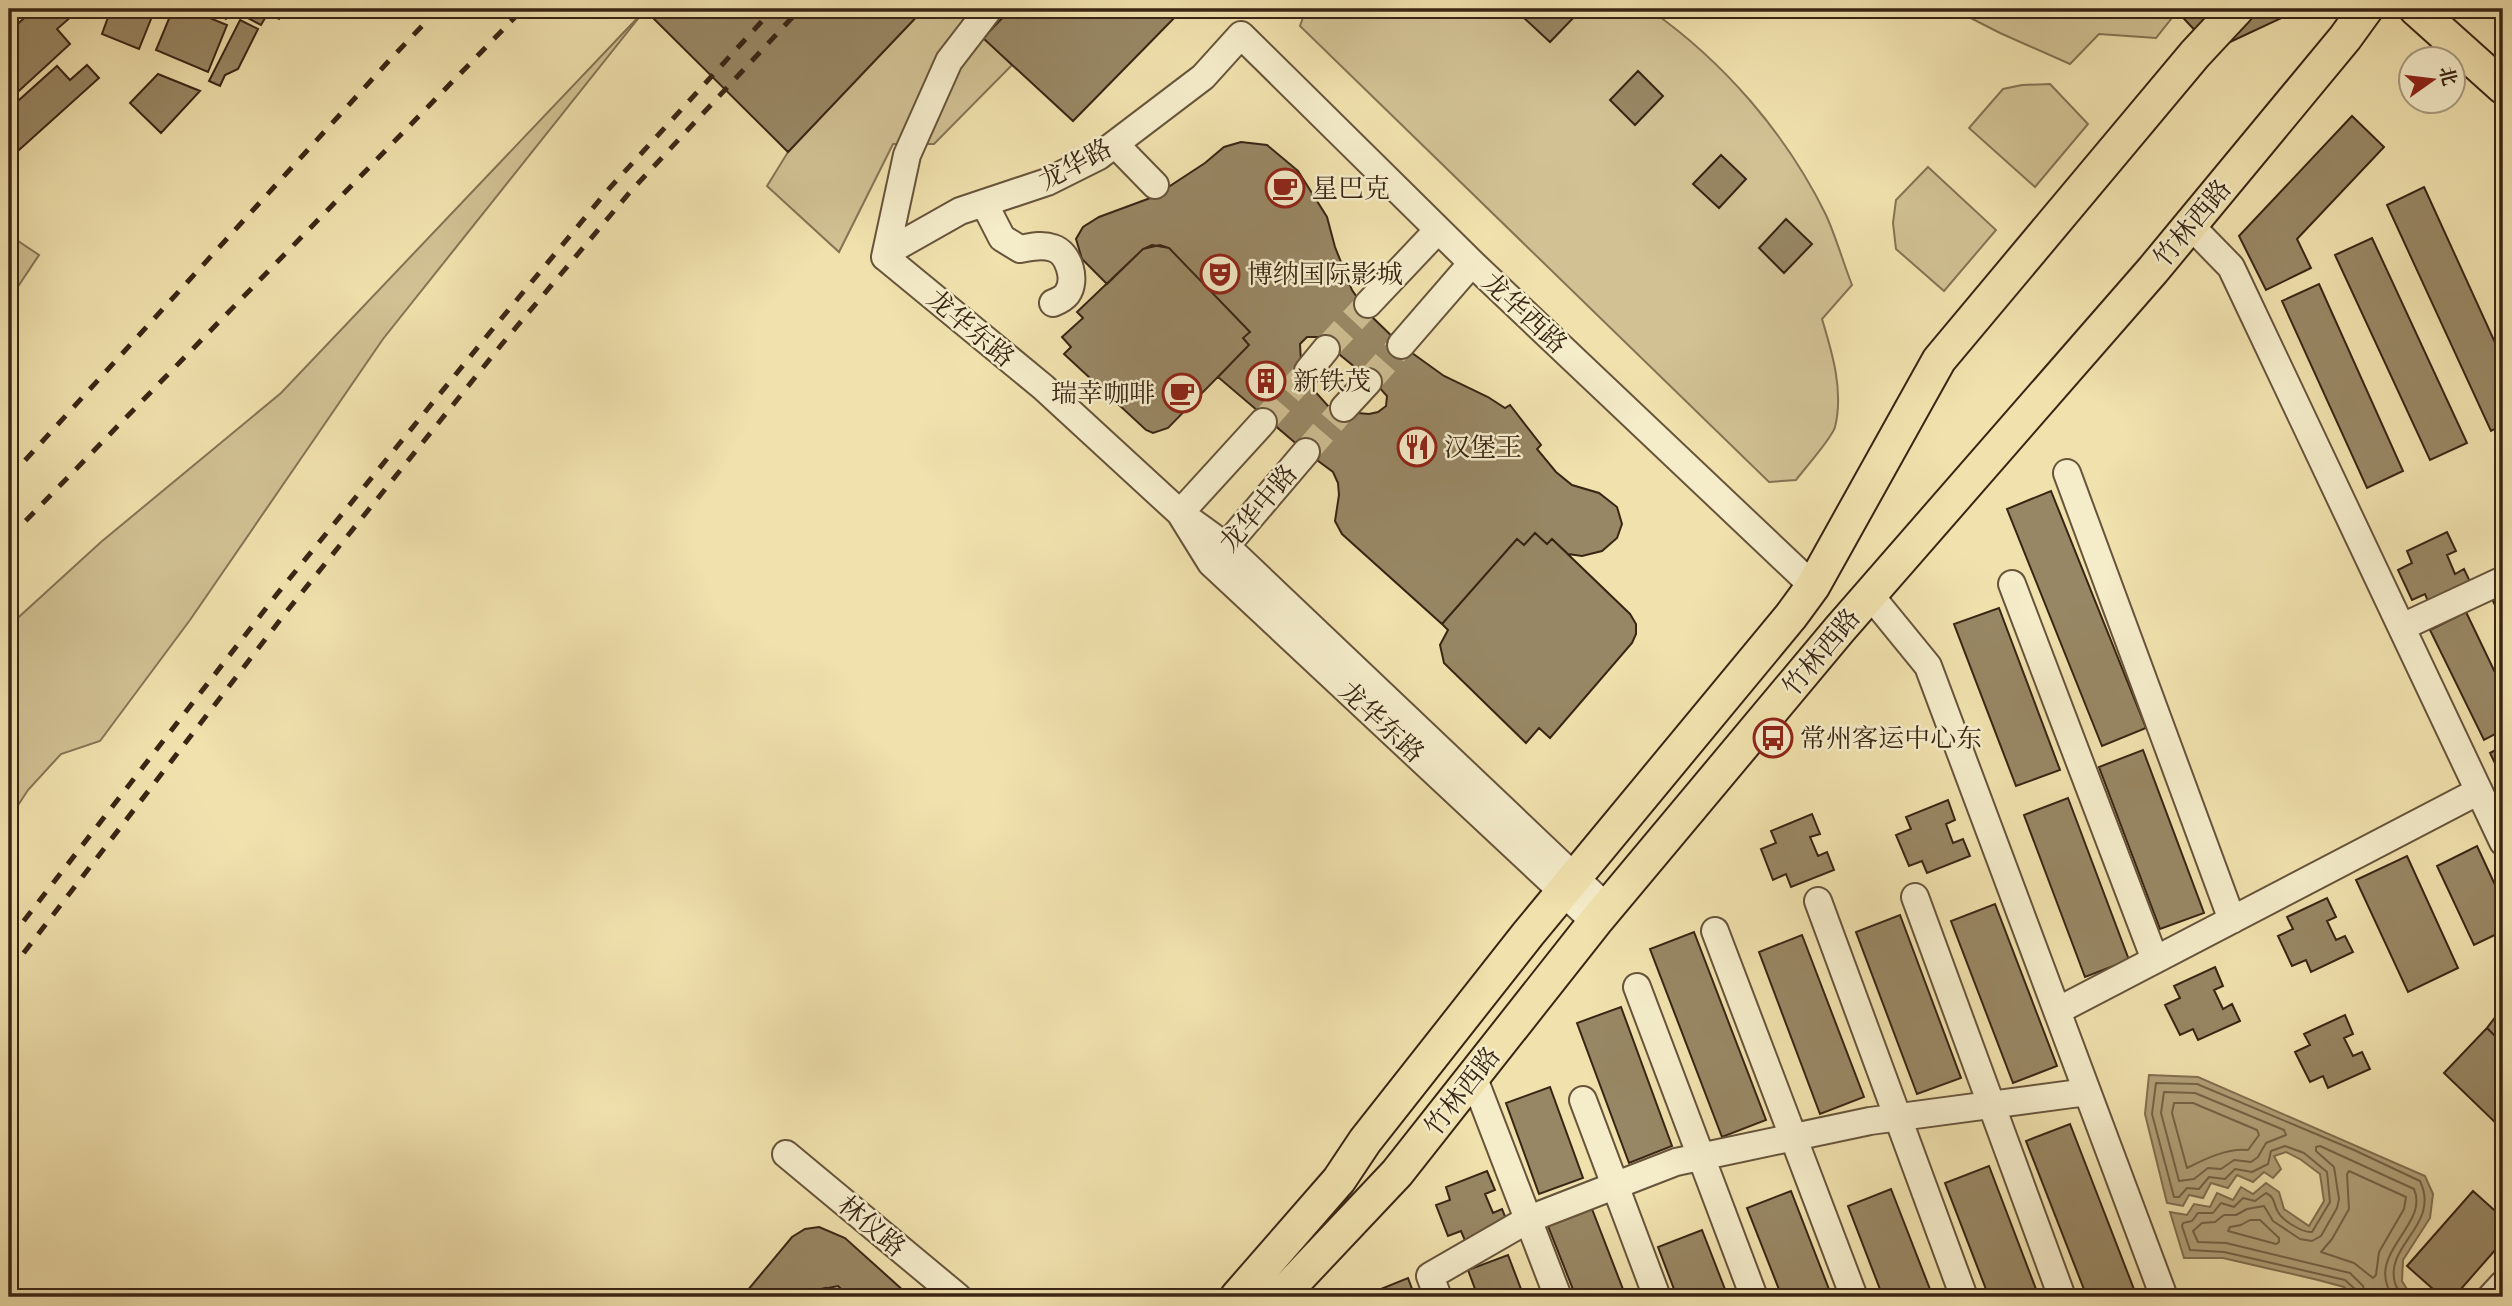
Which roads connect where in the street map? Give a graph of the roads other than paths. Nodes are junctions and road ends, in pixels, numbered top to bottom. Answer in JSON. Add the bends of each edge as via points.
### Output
{"nodes":[{"id":1,"x":989,"y":9,"type":"edge"},
{"id":2,"x":2237,"y":9,"type":"edge"},
{"id":3,"x":2365,"y":9,"type":"edge"},
{"id":4,"x":2416,"y":9,"type":"edge"},
{"id":5,"x":1241,"y":35,"type":"joint"},
{"id":6,"x":2503,"y":87,"type":"edge"},
{"id":7,"x":1115,"y":144,"type":"junction"},
{"id":8,"x":1155,"y":186,"type":"dead end"},
{"id":9,"x":984,"y":203,"type":"junction"},
{"id":10,"x":2190,"y":225,"type":"junction"},
{"id":11,"x":1438,"y":230,"type":"junction"},
{"id":12,"x":886,"y":257,"type":"junction"},
{"id":13,"x":1472,"y":262,"type":"junction"},
{"id":14,"x":1053,"y":303,"type":"dead end"},
{"id":15,"x":1368,"y":304,"type":"tunnel mouth"},
{"id":16,"x":1401,"y":345,"type":"tunnel mouth"},
{"id":17,"x":1326,"y":349,"type":"tunnel mouth"},
{"id":18,"x":1308,"y":371,"type":"tunnel mouth"},
{"id":19,"x":1368,"y":382,"type":"tunnel mouth"},
{"id":20,"x":1344,"y":408,"type":"tunnel mouth"},
{"id":21,"x":1263,"y":422,"type":"tunnel mouth"},
{"id":22,"x":1306,"y":452,"type":"tunnel mouth"},
{"id":23,"x":2067,"y":473,"type":"dead end"},
{"id":24,"x":1180,"y":513,"type":"junction"},
{"id":25,"x":1219,"y":555,"type":"junction"},
{"id":26,"x":2503,"y":580,"type":"edge"},
{"id":27,"x":2012,"y":584,"type":"dead end"},
{"id":28,"x":1813,"y":586,"type":"junction"},
{"id":29,"x":1870,"y":595,"type":"junction"},
{"id":30,"x":2402,"y":627,"type":"junction"},
{"id":31,"x":2479,"y":791,"type":"junction"},
{"id":32,"x":2503,"y":842,"type":"edge"},
{"id":33,"x":1568,"y":885,"type":"junction"},
{"id":34,"x":1916,"y":897,"type":"dead end"},
{"id":35,"x":1818,"y":901,"type":"dead end"},
{"id":36,"x":1601,"y":915,"type":"junction"},
{"id":37,"x":2232,"y":920,"type":"junction"},
{"id":38,"x":1715,"y":931,"type":"dead end"},
{"id":39,"x":2155,"y":960,"type":"junction"},
{"id":40,"x":1637,"y":987,"type":"dead end"},
{"id":41,"x":2057,"y":1011,"type":"junction"},
{"id":42,"x":1473,"y":1076,"type":"junction"},
{"id":43,"x":2087,"y":1092,"type":"junction"},
{"id":44,"x":1583,"y":1100,"type":"dead end"},
{"id":45,"x":1992,"y":1105,"type":"junction"},
{"id":46,"x":1898,"y":1117,"type":"junction"},
{"id":47,"x":1793,"y":1137,"type":"junction"},
{"id":48,"x":786,"y":1154,"type":"dead end"},
{"id":49,"x":1701,"y":1157,"type":"junction"},
{"id":50,"x":1615,"y":1186,"type":"junction"},
{"id":51,"x":1529,"y":1219,"type":"junction"},
{"id":52,"x":2503,"y":1284,"type":"edge"},
{"id":53,"x":958,"y":1297,"type":"edge"},
{"id":54,"x":1237,"y":1297,"type":"edge"},
{"id":55,"x":1280,"y":1297,"type":"edge"},
{"id":56,"x":1438,"y":1297,"type":"edge"},
{"id":57,"x":1558,"y":1297,"type":"edge"},
{"id":58,"x":1657,"y":1297,"type":"edge"},
{"id":59,"x":1754,"y":1297,"type":"edge"},
{"id":60,"x":1854,"y":1297,"type":"edge"},
{"id":61,"x":1964,"y":1297,"type":"edge"},
{"id":62,"x":2062,"y":1297,"type":"edge"},
{"id":63,"x":2164,"y":1297,"type":"edge"},
{"id":64,"x":2491,"y":1297,"type":"edge"}],
"edges":[{"from":1,"to":12,"type":"street","via":[[949,61],[907,155]]},
{"from":2,"to":28,"type":"main road","name":"竹林西路","via":[[1939,360]]},
{"from":3,"to":10,"type":"main road","name":"竹林西路"},
{"from":4,"to":6,"type":"main road"},
{"from":5,"to":7,"type":"street","name":"龙华路","via":[[1203,77]]},
{"from":5,"to":11,"type":"street","name":"龙华西路"},
{"from":7,"to":8,"type":"street"},
{"from":7,"to":9,"type":"street","name":"龙华路","via":[[1047,182]]},
{"from":9,"to":12,"type":"street","name":"龙华路","via":[[960,211]]},
{"from":9,"to":14,"type":"street","via":[[1002,238],[1020,249],[1055,248],[1068,262],[1073,282],[1066,296]]},
{"from":10,"to":29,"type":"main road","name":"竹林西路"},
{"from":10,"to":30,"type":"street","via":[[2231,267]]},
{"from":11,"to":13,"type":"street","name":"龙华西路"},
{"from":11,"to":15,"type":"street"},
{"from":12,"to":24,"type":"street","name":"龙华东路","via":[[1043,387]]},
{"from":13,"to":16,"type":"street"},
{"from":13,"to":28,"type":"street","name":"龙华西路"},
{"from":17,"to":18,"type":"street"},
{"from":19,"to":20,"type":"street"},
{"from":21,"to":24,"type":"street","name":"龙华中路"},
{"from":22,"to":25,"type":"street","name":"龙华中路"},
{"from":23,"to":37,"type":"street"},
{"from":24,"to":25,"type":"street","name":"龙华东路"},
{"from":25,"to":33,"type":"street","name":"龙华东路"},
{"from":26,"to":30,"type":"street"},
{"from":27,"to":39,"type":"street"},
{"from":28,"to":33,"type":"main road","name":"竹林西路"},
{"from":29,"to":36,"type":"main road","name":"竹林西路"},
{"from":29,"to":41,"type":"street","via":[[1928,666]]},
{"from":30,"to":31,"type":"street"},
{"from":31,"to":32,"type":"street"},
{"from":31,"to":37,"type":"street"},
{"from":33,"to":36,"type":"street","name":"龙华东路"},
{"from":33,"to":54,"type":"main road","name":"竹林西路","via":[[1339,1180]]},
{"from":34,"to":45,"type":"street"},
{"from":35,"to":46,"type":"street"},
{"from":36,"to":42,"type":"main road","name":"竹林西路"},
{"from":37,"to":39,"type":"street"},
{"from":38,"to":47,"type":"street"},
{"from":39,"to":41,"type":"street"},
{"from":40,"to":49,"type":"street"},
{"from":41,"to":43,"type":"street"},
{"from":42,"to":51,"type":"street"},
{"from":42,"to":55,"type":"main road","name":"竹林西路","via":[[1397,1173]]},
{"from":43,"to":45,"type":"street"},
{"from":43,"to":63,"type":"street"},
{"from":44,"to":50,"type":"street"},
{"from":45,"to":46,"type":"street"},
{"from":45,"to":62,"type":"street"},
{"from":46,"to":47,"type":"street"},
{"from":46,"to":61,"type":"street"},
{"from":47,"to":49,"type":"street"},
{"from":47,"to":60,"type":"street"},
{"from":48,"to":53,"type":"street","name":"林仪路"},
{"from":49,"to":50,"type":"street"},
{"from":49,"to":59,"type":"street"},
{"from":50,"to":51,"type":"street"},
{"from":50,"to":58,"type":"street"},
{"from":51,"to":56,"type":"street","via":[[1430,1276]]},
{"from":51,"to":57,"type":"street"},
{"from":52,"to":64,"type":"street"}]}
